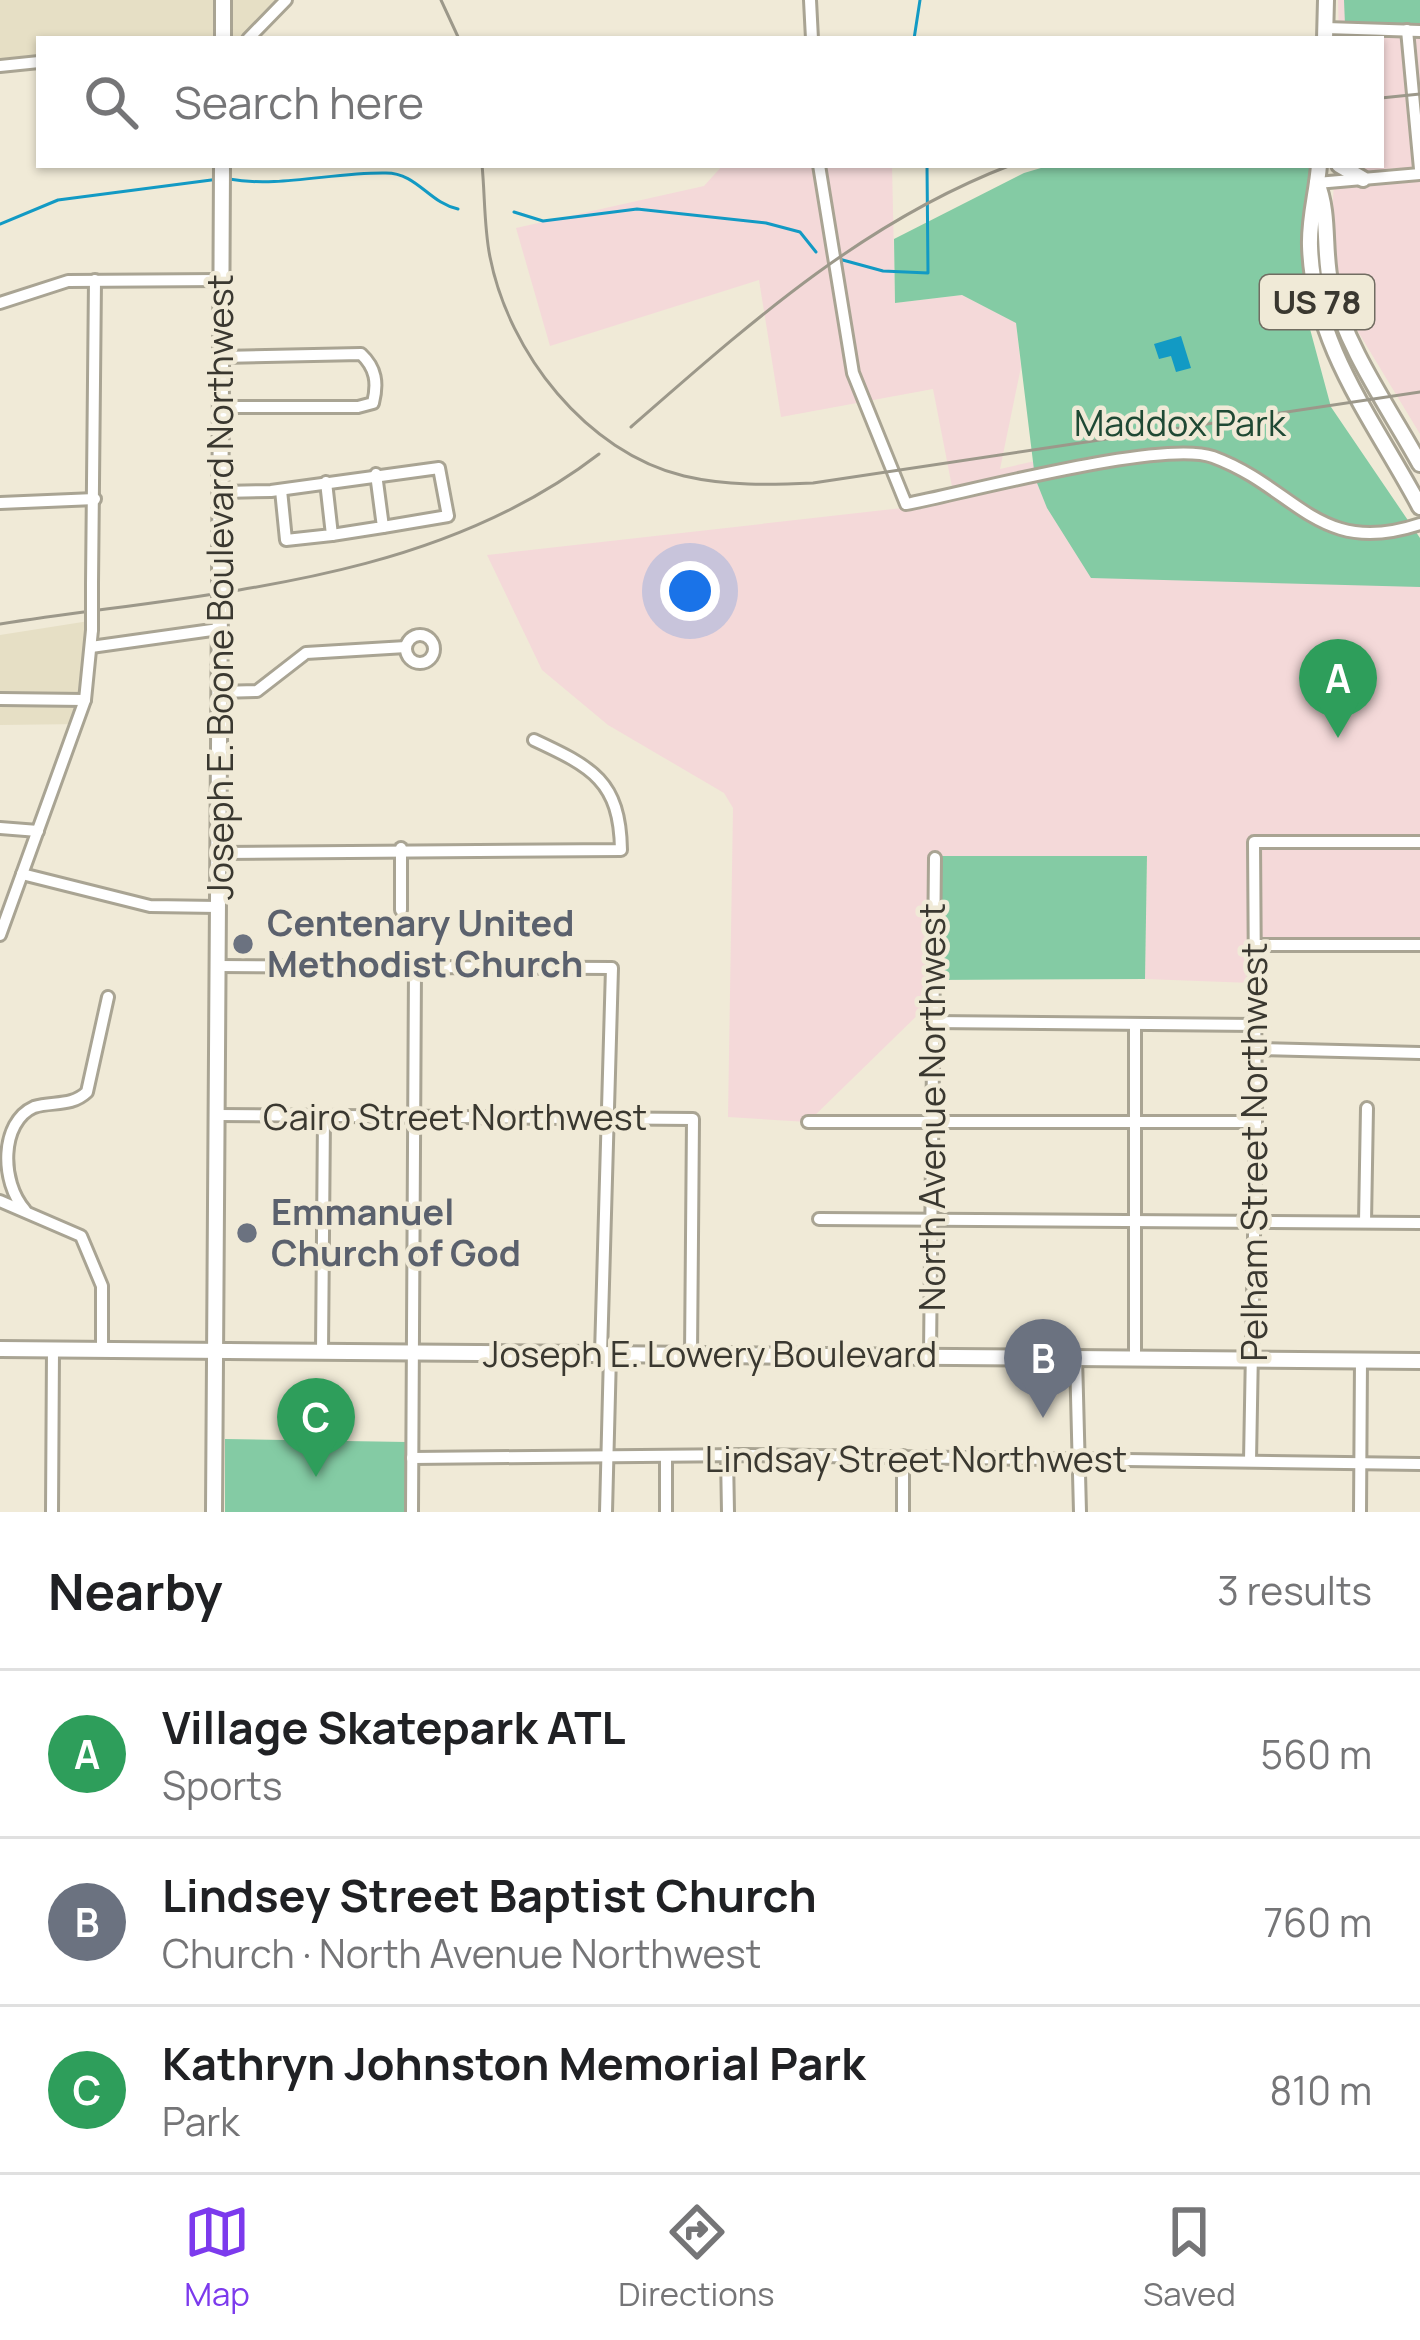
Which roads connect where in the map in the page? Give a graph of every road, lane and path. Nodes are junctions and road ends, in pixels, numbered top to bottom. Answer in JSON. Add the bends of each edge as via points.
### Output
{"nodes":[{"id":1,"x":223,"y":0,"type":"edge"},
{"id":2,"x":286,"y":0,"type":"edge"},
{"id":3,"x":810,"y":0,"type":"edge"},
{"id":4,"x":1327,"y":0,"type":"edge"},
{"id":5,"x":1413,"y":30,"type":"edge"},
{"id":6,"x":1326,"y":34,"type":"edge"},
{"id":7,"x":223,"y":36,"type":"edge"},
{"id":8,"x":251,"y":36,"type":"edge"},
{"id":9,"x":812,"y":36,"type":"edge"},
{"id":10,"x":36,"y":62,"type":"edge"},
{"id":11,"x":0,"y":66,"type":"edge"},
{"id":12,"x":819,"y":168,"type":"edge"},
{"id":13,"x":1318,"y":168,"type":"edge"},
{"id":14,"x":1345,"y":168,"type":"edge"},
{"id":15,"x":1420,"y":171,"type":"edge"},
{"id":16,"x":222,"y":175,"type":"edge"},
{"id":17,"x":1363,"y":178,"type":"junction"},
{"id":18,"x":1318,"y":183,"type":"junction"},
{"id":19,"x":95,"y":280,"type":"junction"},
{"id":20,"x":221,"y":280,"type":"junction"},
{"id":21,"x":0,"y":303,"type":"edge"},
{"id":22,"x":221,"y":358,"type":"junction"},
{"id":23,"x":221,"y":407,"type":"junction"},
{"id":24,"x":1420,"y":464,"type":"edge"},
{"id":25,"x":376,"y":474,"type":"junction"},
{"id":26,"x":326,"y":482,"type":"junction"},
{"id":27,"x":281,"y":490,"type":"junction"},
{"id":28,"x":221,"y":492,"type":"junction"},
{"id":29,"x":94,"y":499,"type":"junction"},
{"id":30,"x":0,"y":503,"type":"edge"},
{"id":31,"x":1420,"y":507,"type":"edge"},
{"id":32,"x":1420,"y":524,"type":"edge"},
{"id":33,"x":383,"y":527,"type":"junction"},
{"id":34,"x":332,"y":536,"type":"junction"},
{"id":35,"x":219,"y":629,"type":"junction"},
{"id":36,"x":91,"y":647,"type":"junction"},
{"id":37,"x":406,"y":647,"type":"dead end"},
{"id":38,"x":219,"y":692,"type":"junction"},
{"id":39,"x":0,"y":698,"type":"edge"},
{"id":40,"x":85,"y":700,"type":"junction"},
{"id":41,"x":534,"y":740,"type":"dead end"},
{"id":42,"x":0,"y":828,"type":"edge"},
{"id":43,"x":38,"y":830,"type":"junction"},
{"id":44,"x":1420,"y":842,"type":"edge"},
{"id":45,"x":401,"y":848,"type":"junction"},
{"id":46,"x":219,"y":853,"type":"junction"},
{"id":47,"x":935,"y":858,"type":"dead end"},
{"id":48,"x":22,"y":874,"type":"junction"},
{"id":49,"x":218,"y":908,"type":"junction"},
{"id":50,"x":401,"y":910,"type":"dead end"},
{"id":51,"x":0,"y":935,"type":"edge"},
{"id":52,"x":1255,"y":945,"type":"junction"},
{"id":53,"x":1420,"y":945,"type":"edge"},
{"id":54,"x":218,"y":966,"type":"junction"},
{"id":55,"x":415,"y":968,"type":"junction"},
{"id":56,"x":108,"y":997,"type":"dead end"},
{"id":57,"x":931,"y":1022,"type":"junction"},
{"id":58,"x":1135,"y":1024,"type":"junction"},
{"id":59,"x":1256,"y":1025,"type":"junction"},
{"id":60,"x":1256,"y":1049,"type":"junction"},
{"id":61,"x":1420,"y":1053,"type":"edge"},
{"id":62,"x":1367,"y":1108,"type":"dead end"},
{"id":63,"x":217,"y":1115,"type":"junction"},
{"id":64,"x":324,"y":1116,"type":"junction"},
{"id":65,"x":414,"y":1117,"type":"junction"},
{"id":66,"x":607,"y":1118,"type":"junction"},
{"id":67,"x":1135,"y":1121,"type":"junction"},
{"id":68,"x":808,"y":1122,"type":"dead end"},
{"id":69,"x":929,"y":1122,"type":"junction"},
{"id":70,"x":1256,"y":1122,"type":"junction"},
{"id":71,"x":1,"y":1153,"type":"edge"},
{"id":72,"x":0,"y":1201,"type":"edge"},
{"id":73,"x":25,"y":1210,"type":"junction"},
{"id":74,"x":819,"y":1219,"type":"dead end"},
{"id":75,"x":1135,"y":1220,"type":"junction"},
{"id":76,"x":1255,"y":1220,"type":"junction"},
{"id":77,"x":929,"y":1221,"type":"junction"},
{"id":78,"x":1365,"y":1222,"type":"junction"},
{"id":79,"x":1420,"y":1223,"type":"edge"},
{"id":80,"x":0,"y":1348,"type":"edge"},
{"id":81,"x":216,"y":1348,"type":"junction"},
{"id":82,"x":53,"y":1349,"type":"junction"},
{"id":83,"x":102,"y":1349,"type":"junction"},
{"id":84,"x":322,"y":1352,"type":"junction"},
{"id":85,"x":412,"y":1352,"type":"junction"},
{"id":86,"x":606,"y":1354,"type":"junction"},
{"id":87,"x":691,"y":1355,"type":"junction"},
{"id":88,"x":931,"y":1355,"type":"junction"},
{"id":89,"x":1076,"y":1358,"type":"junction"},
{"id":90,"x":1135,"y":1358,"type":"junction"},
{"id":91,"x":1254,"y":1359,"type":"junction"},
{"id":92,"x":1361,"y":1360,"type":"junction"},
{"id":93,"x":1420,"y":1361,"type":"edge"},
{"id":94,"x":728,"y":1456,"type":"junction"},
{"id":95,"x":903,"y":1456,"type":"junction"},
{"id":96,"x":412,"y":1458,"type":"junction"},
{"id":97,"x":608,"y":1458,"type":"junction"},
{"id":98,"x":666,"y":1458,"type":"junction"},
{"id":99,"x":1078,"y":1459,"type":"junction"},
{"id":100,"x":1250,"y":1461,"type":"junction"},
{"id":101,"x":1360,"y":1463,"type":"junction"},
{"id":102,"x":1420,"y":1464,"type":"edge"},
{"id":103,"x":52,"y":1512,"type":"edge"},
{"id":104,"x":214,"y":1512,"type":"edge"},
{"id":105,"x":412,"y":1512,"type":"edge"},
{"id":106,"x":606,"y":1512,"type":"edge"},
{"id":107,"x":667,"y":1512,"type":"edge"},
{"id":108,"x":728,"y":1512,"type":"edge"},
{"id":109,"x":903,"y":1512,"type":"edge"},
{"id":110,"x":1080,"y":1512,"type":"edge"},
{"id":111,"x":1360,"y":1512,"type":"edge"}],
"edges":[{"from":1,"to":7,"type":"main road"},
{"from":2,"to":8,"type":"street"},
{"from":3,"to":9,"type":"street"},
{"from":4,"to":6,"type":"main road"},
{"from":5,"to":6,"type":"street"},
{"from":5,"to":15,"type":"street"},
{"from":10,"to":11,"type":"street"},
{"from":12,"to":32,"type":"street","via":[[853,373],[906,504],[1192,452],[1347,533],[1376,536]]},
{"from":13,"to":18,"type":"main road","number":"US 78"},
{"from":14,"to":17,"type":"main road"},
{"from":15,"to":17,"type":"street"},
{"from":16,"to":20,"type":"main road","name":"Joseph E. Boone Boulevard Northwest"},
{"from":17,"to":18,"type":"street"},
{"from":18,"to":24,"type":"main road","number":"US 78","via":[[1339,314]]},
{"from":18,"to":31,"type":"main road","number":"US 78","via":[[1310,199],[1310,249],[1327,336]]},
{"from":19,"to":20,"type":"street"},
{"from":19,"to":21,"type":"street","via":[[43,286]]},
{"from":19,"to":29,"type":"street"},
{"from":20,"to":22,"type":"main road","name":"Joseph E. Boone Boulevard Northwest"},
{"from":22,"to":23,"type":"main road","name":"Joseph E. Boone Boulevard Northwest"},
{"from":22,"to":23,"type":"street","via":[[361,354],[376,391],[373,403],[358,407]]},
{"from":23,"to":28,"type":"main road","name":"Joseph E. Boone Boulevard Northwest"},
{"from":25,"to":26,"type":"street"},
{"from":25,"to":33,"type":"street"},
{"from":25,"to":33,"type":"street","via":[[439,468],[448,516]]},
{"from":26,"to":27,"type":"street"},
{"from":26,"to":34,"type":"street"},
{"from":27,"to":28,"type":"street"},
{"from":27,"to":34,"type":"street","via":[[286,540]]},
{"from":28,"to":35,"type":"main road","name":"Joseph E. Boone Boulevard Northwest"},
{"from":29,"to":30,"type":"street"},
{"from":29,"to":36,"type":"street","bridge":true},
{"from":33,"to":34,"type":"street"},
{"from":35,"to":36,"type":"street"},
{"from":35,"to":38,"type":"main road","name":"Joseph E. Boone Boulevard Northwest"},
{"from":36,"to":40,"type":"street"},
{"from":37,"to":38,"type":"street","via":[[306,653],[257,691]]},
{"from":38,"to":46,"type":"main road","name":"Joseph E. Boone Boulevard Northwest"},
{"from":39,"to":40,"type":"street"},
{"from":40,"to":43,"type":"street"},
{"from":41,"to":45,"type":"street","via":[[604,783],[619,813],[621,850]]},
{"from":42,"to":43,"type":"street"},
{"from":43,"to":48,"type":"street"},
{"from":44,"to":52,"type":"street","name":"Pelham Street Northwest","via":[[1254,842]]},
{"from":45,"to":46,"type":"street"},
{"from":45,"to":50,"type":"street"},
{"from":46,"to":49,"type":"main road","name":"Joseph E. Boone Boulevard Northwest"},
{"from":47,"to":57,"type":"street","name":"North Avenue Northwest"},
{"from":48,"to":49,"type":"street","via":[[150,906]]},
{"from":48,"to":51,"type":"street"},
{"from":49,"to":54,"type":"main road","name":"Joseph E. Boone Boulevard Northwest"},
{"from":52,"to":53,"type":"street"},
{"from":52,"to":59,"type":"street","name":"Pelham Street Northwest"},
{"from":54,"to":55,"type":"street"},
{"from":54,"to":63,"type":"main road","name":"Joseph E. Boone Boulevard Northwest"},
{"from":55,"to":65,"type":"street"},
{"from":55,"to":66,"type":"street","via":[[612,968]]},
{"from":56,"to":71,"type":"street","via":[[87,1092],[21,1113]]},
{"from":57,"to":58,"type":"street"},
{"from":57,"to":69,"type":"street","name":"North Avenue Northwest"},
{"from":58,"to":59,"type":"street"},
{"from":58,"to":67,"type":"street"},
{"from":59,"to":60,"type":"street","name":"Pelham Street Northwest"},
{"from":60,"to":61,"type":"street"},
{"from":60,"to":70,"type":"street","name":"Pelham Street Northwest"},
{"from":62,"to":78,"type":"street"},
{"from":63,"to":64,"type":"street","name":"Cairo Street Northwest"},
{"from":63,"to":81,"type":"main road","name":"Joseph E. Boone Boulevard Northwest"},
{"from":64,"to":65,"type":"street","name":"Cairo Street Northwest"},
{"from":64,"to":84,"type":"street"},
{"from":65,"to":66,"type":"street","name":"Cairo Street Northwest"},
{"from":65,"to":85,"type":"street"},
{"from":66,"to":86,"type":"street"},
{"from":66,"to":87,"type":"street","name":"Cairo Street Northwest","via":[[693,1119]]},
{"from":67,"to":69,"type":"street"},
{"from":67,"to":70,"type":"street"},
{"from":67,"to":75,"type":"street"},
{"from":68,"to":69,"type":"street"},
{"from":69,"to":77,"type":"street","name":"North Avenue Northwest"},
{"from":70,"to":76,"type":"street","name":"Pelham Street Northwest"},
{"from":71,"to":73,"type":"street","via":[[8,1188]]},
{"from":72,"to":73,"type":"street"},
{"from":73,"to":83,"type":"street","via":[[72,1228],[92,1252],[102,1286]]},
{"from":74,"to":77,"type":"street"},
{"from":75,"to":76,"type":"street"},
{"from":75,"to":77,"type":"street"},
{"from":75,"to":90,"type":"street"},
{"from":76,"to":78,"type":"street"},
{"from":76,"to":91,"type":"street","name":"Pelham Street Northwest"},
{"from":77,"to":88,"type":"street","name":"North Avenue Northwest"},
{"from":78,"to":79,"type":"street"},
{"from":80,"to":82,"type":"main road","name":"Joseph E. Lowery Boulevard"},
{"from":81,"to":83,"type":"main road","name":"Joseph E. Lowery Boulevard"},
{"from":81,"to":84,"type":"main road","name":"Joseph E. Lowery Boulevard"},
{"from":81,"to":104,"type":"main road","name":"Joseph E. Boone Boulevard Northwest"},
{"from":82,"to":83,"type":"main road","name":"Joseph E. Lowery Boulevard"},
{"from":82,"to":103,"type":"street"},
{"from":84,"to":85,"type":"main road","name":"Joseph E. Lowery Boulevard"},
{"from":85,"to":86,"type":"main road","name":"Joseph E. Lowery Boulevard"},
{"from":85,"to":96,"type":"street"},
{"from":86,"to":87,"type":"main road","name":"Joseph E. Lowery Boulevard"},
{"from":86,"to":97,"type":"street"},
{"from":87,"to":88,"type":"main road","name":"Joseph E. Lowery Boulevard"},
{"from":88,"to":89,"type":"main road","name":"Joseph E. Lowery Boulevard"},
{"from":89,"to":90,"type":"main road","name":"Joseph E. Lowery Boulevard"},
{"from":89,"to":99,"type":"street"},
{"from":90,"to":91,"type":"main road","name":"Joseph E. Lowery Boulevard"},
{"from":91,"to":92,"type":"main road","name":"Joseph E. Lowery Boulevard"},
{"from":91,"to":100,"type":"street","name":"Pelham Street Northwest"},
{"from":92,"to":93,"type":"main road","name":"Joseph E. Lowery Boulevard"},
{"from":92,"to":101,"type":"street"},
{"from":94,"to":95,"type":"street","name":"Lindsay Street Northwest"},
{"from":94,"to":98,"type":"street","name":"Lindsay Street Northwest"},
{"from":94,"to":108,"type":"street"},
{"from":95,"to":99,"type":"street","name":"Lindsay Street Northwest"},
{"from":95,"to":109,"type":"street"},
{"from":96,"to":97,"type":"street","name":"Lindsay Street Northwest"},
{"from":96,"to":105,"type":"street"},
{"from":97,"to":98,"type":"street","name":"Lindsay Street Northwest"},
{"from":97,"to":106,"type":"street"},
{"from":98,"to":107,"type":"street"},
{"from":99,"to":100,"type":"street","name":"Lindsay Street Northwest"},
{"from":99,"to":110,"type":"street"},
{"from":100,"to":101,"type":"street","name":"Lindsay Street Northwest"},
{"from":101,"to":102,"type":"street","name":"Lindsay Street Northwest"},
{"from":101,"to":111,"type":"street"}]}
